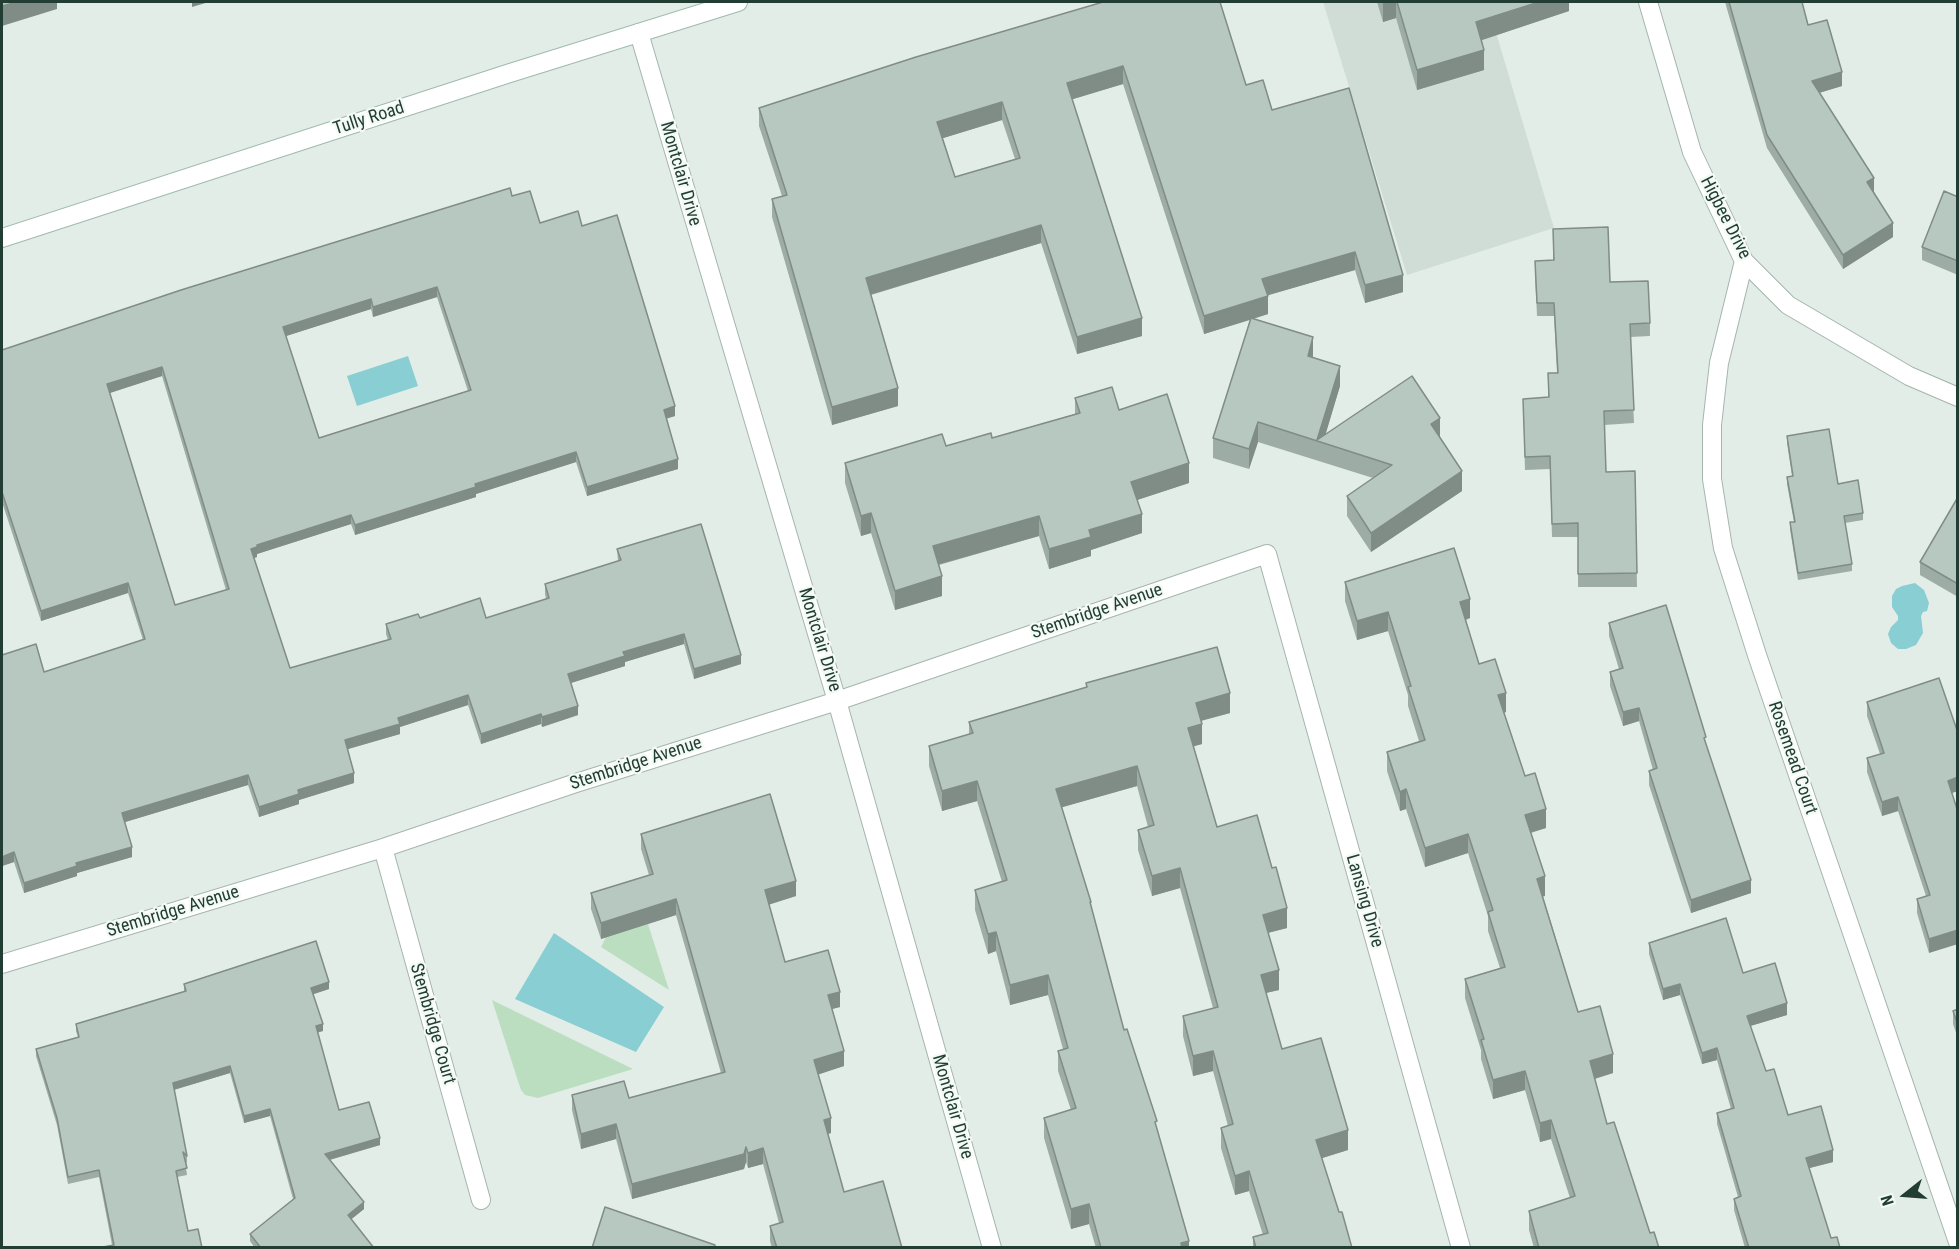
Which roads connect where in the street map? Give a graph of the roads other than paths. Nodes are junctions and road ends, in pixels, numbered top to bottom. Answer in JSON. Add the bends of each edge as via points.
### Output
{"nodes":[{"id":1,"x":738,"y":2,"type":"edge"},
{"id":2,"x":1648,"y":2,"type":"edge"},
{"id":3,"x":639,"y":33,"type":"junction"},
{"id":4,"x":2,"y":238,"type":"edge"},
{"id":5,"x":1744,"y":261,"type":"junction"},
{"id":6,"x":1958,"y":397,"type":"edge"},
{"id":7,"x":1267,"y":554,"type":"joint"},
{"id":8,"x":837,"y":701,"type":"junction"},
{"id":9,"x":383,"y":848,"type":"junction"},
{"id":10,"x":2,"y":964,"type":"edge"},
{"id":11,"x":481,"y":1200,"type":"dead end"},
{"id":12,"x":1958,"y":1242,"type":"edge"},
{"id":13,"x":992,"y":1248,"type":"edge"},
{"id":14,"x":1461,"y":1248,"type":"edge"}],
"edges":[{"from":1,"to":3,"type":"street","name":"Tully Road"},
{"from":2,"to":5,"type":"street","name":"Higbee Drive","via":[[1692,152]]},
{"from":3,"to":4,"type":"street","name":"Tully Road"},
{"from":3,"to":8,"type":"street","name":"Montclair Drive"},
{"from":5,"to":6,"type":"street","name":"Higbee Drive","via":[[1788,305],[1909,376]]},
{"from":5,"to":12,"type":"street","name":"Rosemead Court","via":[[1719,363],[1712,425],[1712,479],[1723,548]]},
{"from":7,"to":8,"type":"street","name":"Stembridge Avenue"},
{"from":7,"to":14,"type":"street","name":"Lansing Drive"},
{"from":8,"to":9,"type":"street","name":"Stembridge Avenue"},
{"from":8,"to":13,"type":"street","name":"Montclair Drive"},
{"from":9,"to":10,"type":"street","name":"Stembridge Avenue"},
{"from":9,"to":11,"type":"street","name":"Stembridge Court"}]}
